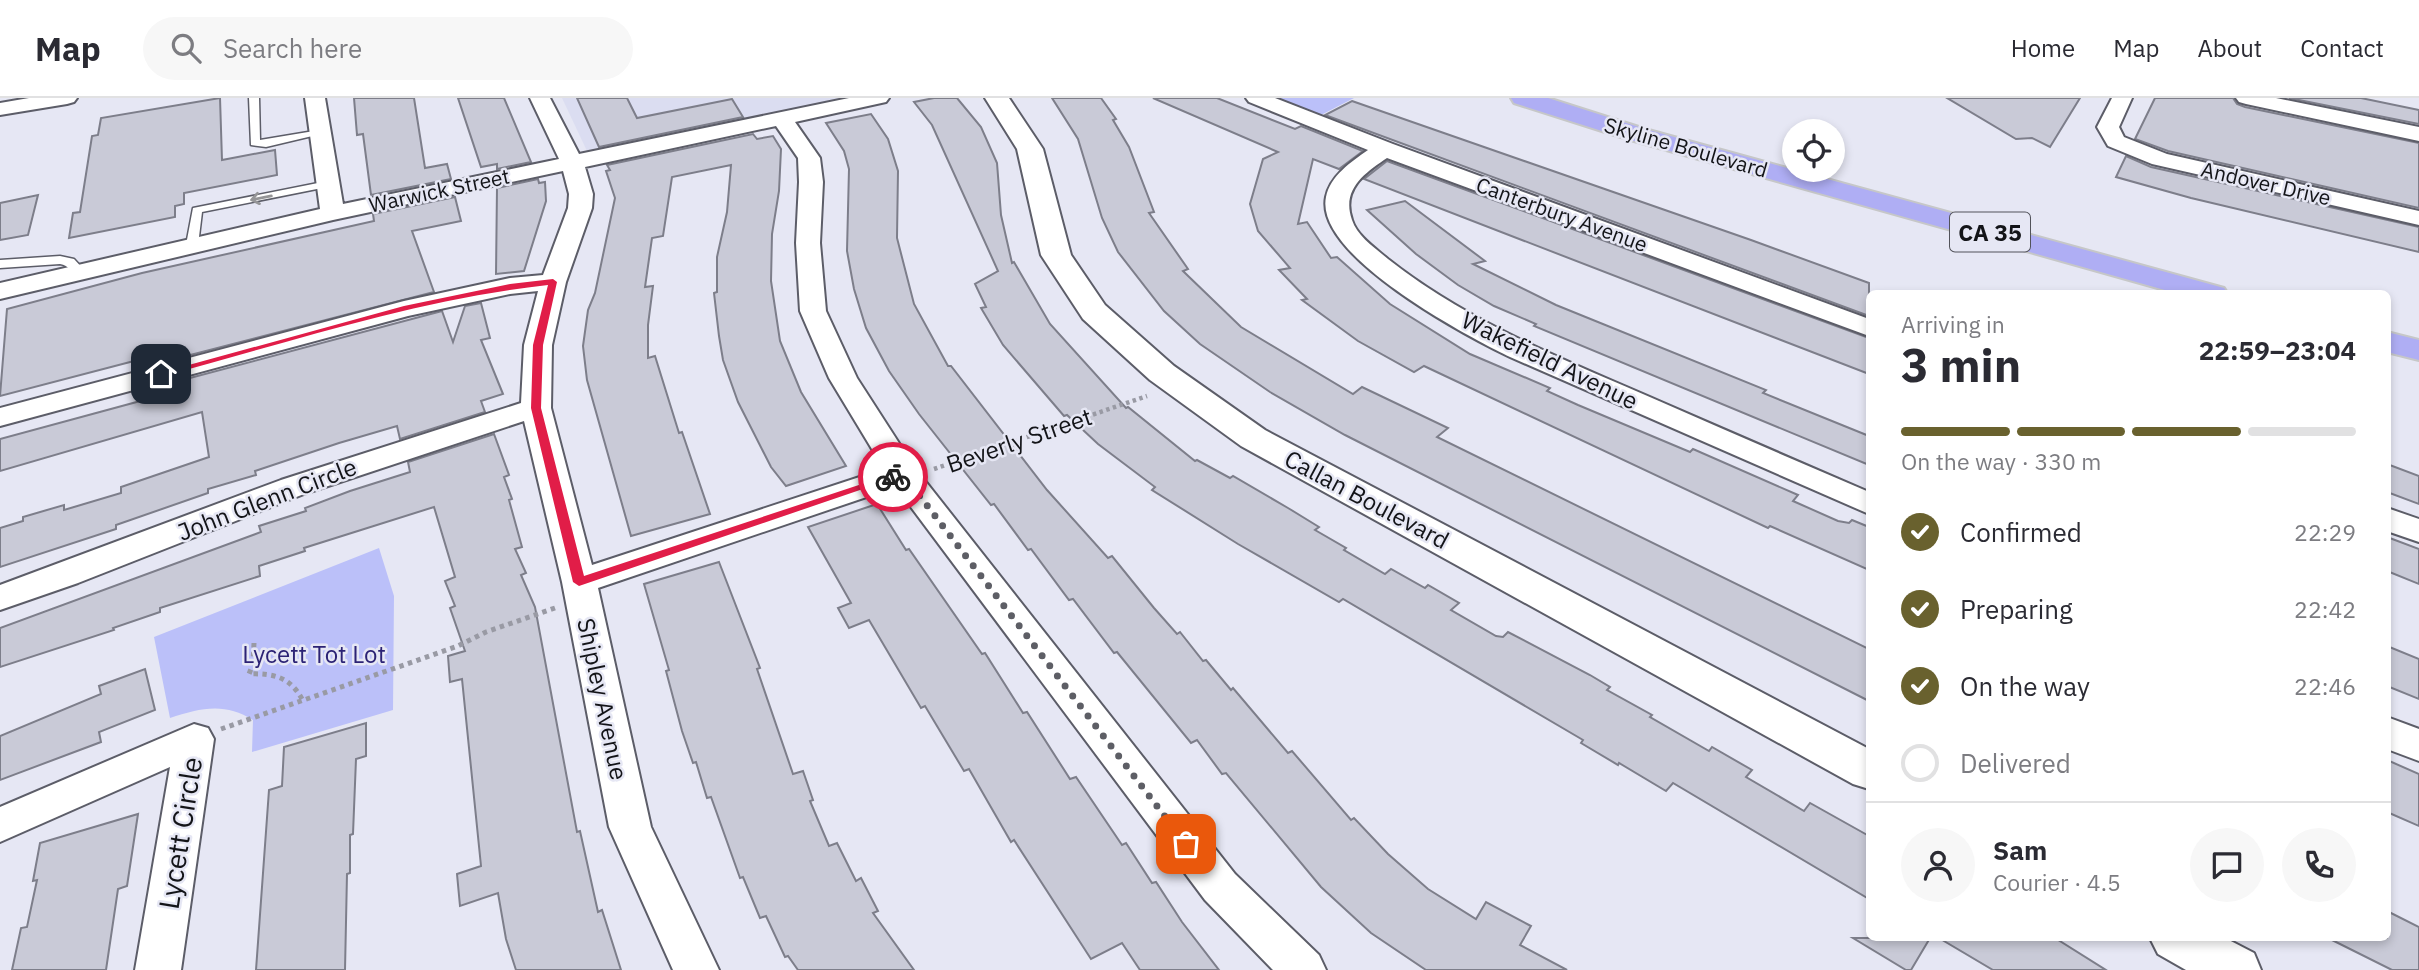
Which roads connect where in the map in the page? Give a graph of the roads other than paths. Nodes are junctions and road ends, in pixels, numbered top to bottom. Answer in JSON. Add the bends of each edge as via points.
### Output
{"nodes":[{"id":1,"x":67,"y":98,"type":"edge"},
{"id":2,"x":254,"y":98,"type":"edge"},
{"id":3,"x":316,"y":98,"type":"edge"},
{"id":4,"x":540,"y":98,"type":"edge"},
{"id":5,"x":879,"y":98,"type":"edge"},
{"id":6,"x":997,"y":98,"type":"edge"},
{"id":7,"x":1256,"y":98,"type":"edge"},
{"id":8,"x":1523,"y":98,"type":"edge"},
{"id":9,"x":2122,"y":98,"type":"edge"},
{"id":10,"x":2246,"y":98,"type":"edge"},
{"id":11,"x":841,"y":102,"type":"edge"},
{"id":12,"x":0,"y":108,"type":"edge"},
{"id":13,"x":781,"y":118,"type":"junction"},
{"id":14,"x":320,"y":133,"type":"junction"},
{"id":15,"x":2419,"y":134,"type":"edge"},
{"id":16,"x":1385,"y":149,"type":"junction"},
{"id":17,"x":572,"y":162,"type":"junction"},
{"id":18,"x":328,"y":184,"type":"junction"},
{"id":19,"x":333,"y":213,"type":"junction"},
{"id":20,"x":2419,"y":218,"type":"edge"},
{"id":21,"x":192,"y":245,"type":"junction"},
{"id":22,"x":0,"y":264,"type":"edge"},
{"id":23,"x":80,"y":272,"type":"junction"},
{"id":24,"x":553,"y":282,"type":"junction"},
{"id":25,"x":2199,"y":290,"type":"edge"},
{"id":26,"x":0,"y":291,"type":"edge"},
{"id":27,"x":1866,"y":327,"type":"edge"},
{"id":28,"x":2391,"y":343,"type":"edge"},
{"id":29,"x":2419,"y":351,"type":"edge"},
{"id":30,"x":536,"y":408,"type":"junction"},
{"id":31,"x":0,"y":417,"type":"edge"},
{"id":32,"x":903,"y":474,"type":"junction"},
{"id":33,"x":1866,"y":503,"type":"edge"},
{"id":34,"x":2391,"y":520,"type":"edge"},
{"id":35,"x":2419,"y":531,"type":"edge"},
{"id":36,"x":581,"y":590,"type":"junction"},
{"id":37,"x":0,"y":598,"type":"edge"},
{"id":38,"x":2391,"y":734,"type":"edge"},
{"id":39,"x":2419,"y":746,"type":"edge"},
{"id":40,"x":1866,"y":770,"type":"edge"},
{"id":41,"x":0,"y":825,"type":"edge"},
{"id":42,"x":2182,"y":941,"type":"edge"},
{"id":43,"x":158,"y":970,"type":"edge"},
{"id":44,"x":696,"y":970,"type":"edge"},
{"id":45,"x":1303,"y":970,"type":"edge"},
{"id":46,"x":2235,"y":970,"type":"edge"}],
"edges":[{"from":1,"to":12,"type":"street"},
{"from":2,"to":14,"type":"lane","via":[[255,143]]},
{"from":3,"to":14,"type":"street"},
{"from":4,"to":17,"type":"street","name":"Shipley Avenue"},
{"from":5,"to":11,"type":"street","name":"Warwick Street"},
{"from":6,"to":40,"type":"street","name":"Callan Boulevard","via":[[1030,149],[1056,255],[1094,312],[1178,385],[1253,438]]},
{"from":7,"to":16,"type":"street","name":"Canterbury Avenue"},
{"from":8,"to":25,"type":"main road","name":"Skyline Boulevard","number":"CA 35","via":[[1636,134]]},
{"from":9,"to":20,"type":"street","name":"Andover Drive","via":[[2108,127],[2116,141],[2160,159]]},
{"from":10,"to":15,"type":"street"},
{"from":11,"to":13,"type":"street","name":"Warwick Street"},
{"from":13,"to":17,"type":"street","name":"Warwick Street"},
{"from":13,"to":32,"type":"street","via":[[809,158],[813,312],[843,378]]},
{"from":14,"to":18,"type":"street"},
{"from":16,"to":27,"type":"street","name":"Canterbury Avenue"},
{"from":16,"to":33,"type":"street","name":"Wakefield Avenue","via":[[1352,172],[1338,191],[1337,209],[1340,225],[1359,248],[1398,279],[1504,344]]},
{"from":17,"to":19,"type":"street","name":"Warwick Street"},
{"from":17,"to":24,"type":"street","name":"Shipley Avenue","via":[[580,208]]},
{"from":18,"to":19,"type":"street"},
{"from":18,"to":21,"type":"lane","one_way":true,"via":[[197,210]]},
{"from":19,"to":21,"type":"street","name":"Warwick Street"},
{"from":21,"to":23,"type":"street","name":"Warwick Street"},
{"from":22,"to":23,"type":"lane","via":[[60,260]]},
{"from":23,"to":26,"type":"street","name":"Warwick Street"},
{"from":24,"to":30,"type":"street","name":"Shipley Avenue","via":[[538,345]]},
{"from":24,"to":31,"type":"street","via":[[510,286],[404,309]]},
{"from":28,"to":29,"type":"main road"},
{"from":30,"to":36,"type":"street","name":"Shipley Avenue"},
{"from":30,"to":37,"type":"street","name":"John Glenn Circle","via":[[328,475]]},
{"from":32,"to":36,"type":"street"},
{"from":32,"to":45,"type":"street","via":[[1220,887]]},
{"from":34,"to":35,"type":"street"},
{"from":36,"to":44,"type":"street","name":"Shipley Avenue","via":[[630,827]]},
{"from":38,"to":39,"type":"street"},
{"from":41,"to":43,"type":"street","name":"Lycett Circle","via":[[194,740]]},
{"from":42,"to":46,"type":"street"}]}
